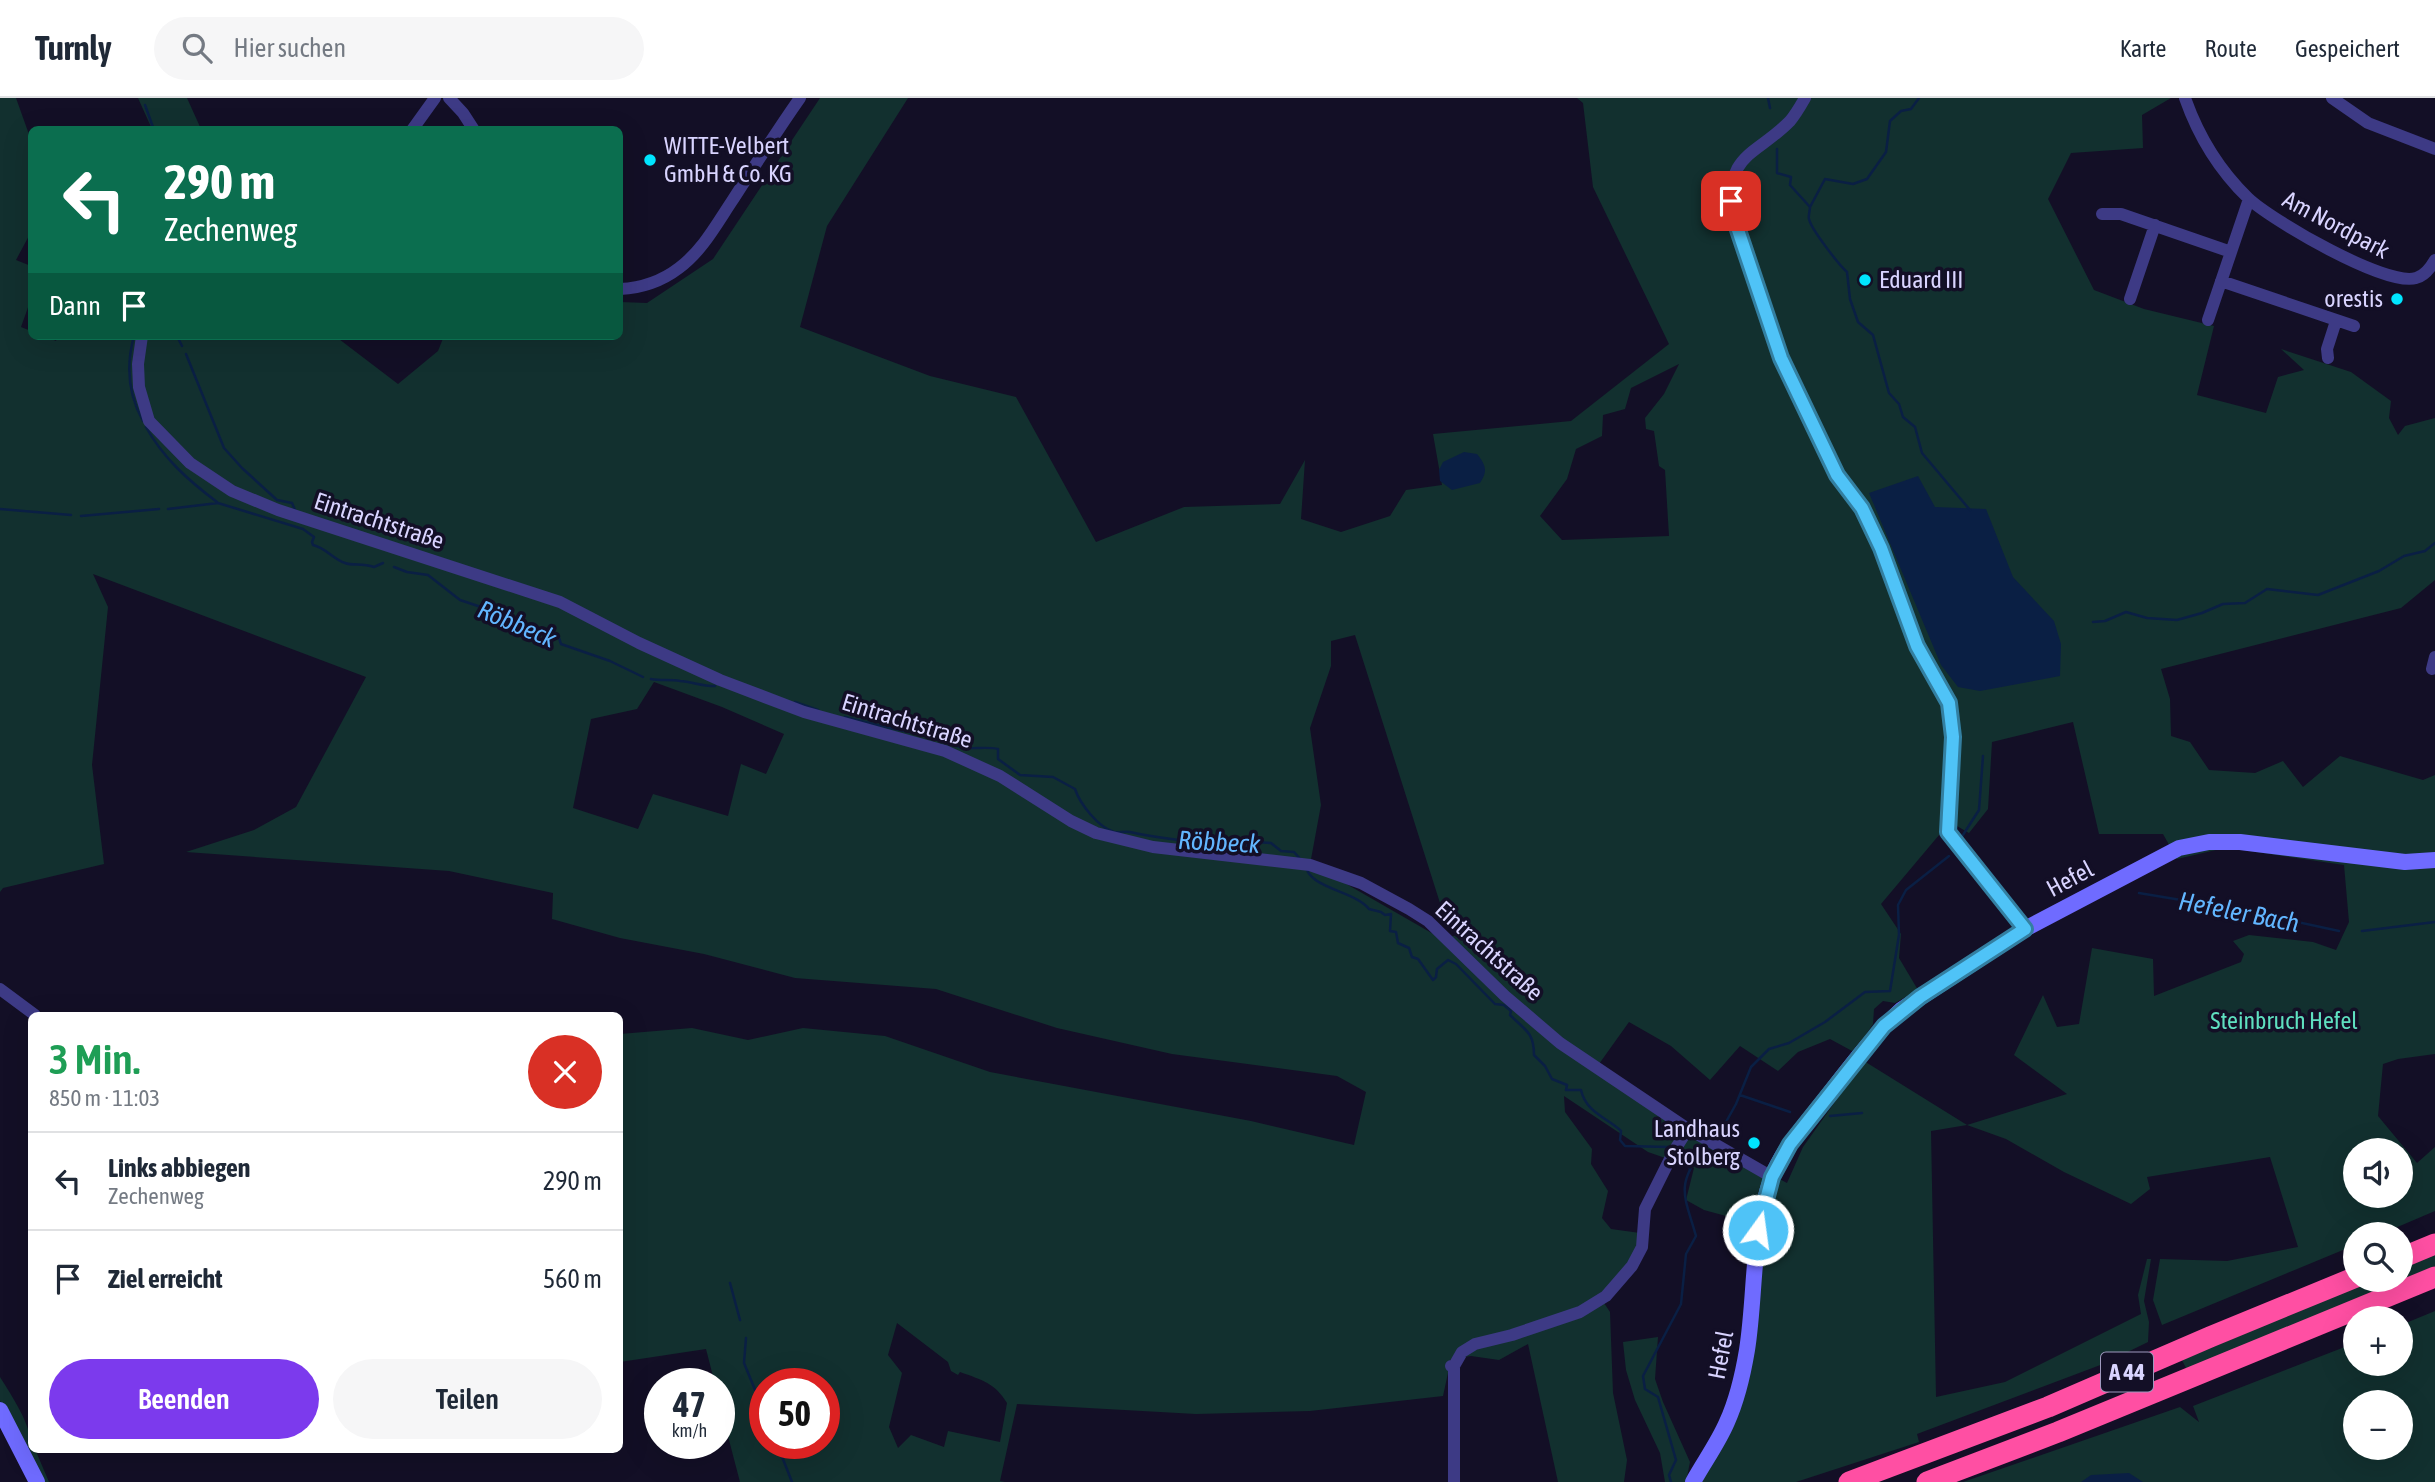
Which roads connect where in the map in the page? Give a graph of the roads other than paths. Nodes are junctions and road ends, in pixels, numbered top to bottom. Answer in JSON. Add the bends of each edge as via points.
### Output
{"nodes":[{"id":1,"x":435,"y":98,"type":"edge"},
{"id":2,"x":449,"y":98,"type":"edge"},
{"id":3,"x":800,"y":98,"type":"edge"},
{"id":4,"x":1805,"y":98,"type":"edge"},
{"id":5,"x":2185,"y":98,"type":"edge"},
{"id":6,"x":2332,"y":98,"type":"edge"},
{"id":7,"x":415,"y":126,"type":"edge"},
{"id":8,"x":471,"y":126,"type":"edge"},
{"id":9,"x":2435,"y":149,"type":"edge"},
{"id":10,"x":2249,"y":199,"type":"junction"},
{"id":11,"x":2102,"y":214,"type":"dead end"},
{"id":12,"x":2155,"y":225,"type":"junction"},
{"id":13,"x":2231,"y":252,"type":"junction"},
{"id":14,"x":2435,"y":260,"type":"edge"},
{"id":15,"x":2221,"y":281,"type":"junction"},
{"id":16,"x":623,"y":289,"type":"edge"},
{"id":17,"x":2130,"y":299,"type":"dead end"},
{"id":18,"x":2208,"y":320,"type":"dead end"},
{"id":19,"x":2336,"y":321,"type":"junction"},
{"id":20,"x":2354,"y":326,"type":"dead end"},
{"id":21,"x":141,"y":340,"type":"edge"},
{"id":22,"x":2328,"y":358,"type":"dead end"},
{"id":23,"x":2435,"y":860,"type":"edge"},
{"id":24,"x":2025,"y":929,"type":"junction"},
{"id":25,"x":0,"y":989,"type":"edge"},
{"id":26,"x":31,"y":1012,"type":"edge"},
{"id":27,"x":1688,"y":1129,"type":"junction"},
{"id":28,"x":1772,"y":1177,"type":"junction"},
{"id":29,"x":2435,"y":1244,"type":"edge"},
{"id":30,"x":2413,"y":1253,"type":"edge"},
{"id":31,"x":2435,"y":1277,"type":"edge"},
{"id":32,"x":2343,"y":1282,"type":"edge"},
{"id":33,"x":0,"y":1410,"type":"edge"},
{"id":34,"x":37,"y":1482,"type":"edge"},
{"id":35,"x":1454,"y":1482,"type":"edge"},
{"id":36,"x":1693,"y":1482,"type":"edge"},
{"id":37,"x":1849,"y":1482,"type":"edge"},
{"id":38,"x":1927,"y":1482,"type":"edge"}],
"edges":[{"from":1,"to":7,"type":"street"},
{"from":2,"to":8,"type":"street"},
{"from":3,"to":16,"type":"street","via":[[696,252],[667,276],[642,287]]},
{"from":4,"to":24,"type":"street","via":[[1792,119],[1743,158],[1733,180],[1733,215],[1781,358],[1837,475],[1862,508],[1917,646],[1949,703],[1953,737],[1948,832]]},
{"from":5,"to":10,"type":"street","name":"Am Nordpark","via":[[2215,159]]},
{"from":6,"to":9,"type":"street","via":[[2368,123]]},
{"from":10,"to":13,"type":"street"},
{"from":10,"to":14,"type":"street","name":"Am Nordpark","via":[[2284,226],[2391,277],[2416,278]]},
{"from":11,"to":12,"type":"street","via":[[2121,214]]},
{"from":12,"to":13,"type":"street"},
{"from":12,"to":17,"type":"street"},
{"from":13,"to":15,"type":"street"},
{"from":15,"to":18,"type":"street"},
{"from":15,"to":19,"type":"street"},
{"from":19,"to":20,"type":"street"},
{"from":19,"to":22,"type":"street"},
{"from":21,"to":27,"type":"street","name":"Eintrachtstraße","via":[[139,387],[149,421],[190,463],[232,491],[560,602],[720,681],[804,712],[961,757],[1096,833],[1153,847],[1310,865],[1361,883],[1427,921],[1560,1043]]},
{"from":23,"to":24,"type":"main road","name":"Hefel","via":[[2405,862],[2209,842],[2179,848]]},
{"from":24,"to":28,"type":"main road","name":"Hefel","via":[[1884,1026],[1790,1144]]},
{"from":25,"to":26,"type":"street"},
{"from":27,"to":28,"type":"street","name":"Eintrachtstraße"},
{"from":27,"to":35,"type":"street","via":[[1645,1209],[1642,1247],[1606,1296],[1580,1312],[1475,1344],[1452,1366]]},
{"from":28,"to":36,"type":"main road","name":"Hefel","via":[[1758,1230],[1740,1384],[1726,1424]]},
{"from":29,"to":30,"type":"highway"},
{"from":31,"to":38,"type":"highway","number":"A 44"},
{"from":32,"to":37,"type":"highway","number":"A 44","via":[[2048,1407]]},
{"from":33,"to":34,"type":"main road"}]}
